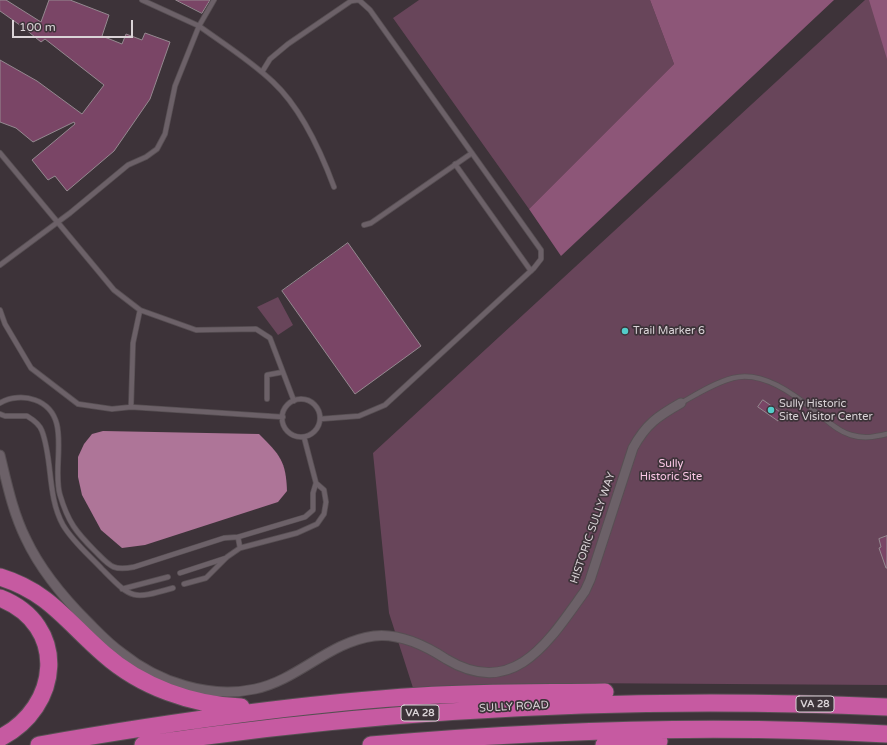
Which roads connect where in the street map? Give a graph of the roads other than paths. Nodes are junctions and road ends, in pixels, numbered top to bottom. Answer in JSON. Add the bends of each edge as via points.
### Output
{"nodes":[{"id":1,"x":142,"y":0,"type":"edge"},
{"id":2,"x":214,"y":0,"type":"edge"},
{"id":3,"x":359,"y":0,"type":"edge"},
{"id":4,"x":199,"y":26,"type":"junction"},
{"id":5,"x":262,"y":72,"type":"junction"},
{"id":6,"x":0,"y":153,"type":"edge"},
{"id":7,"x":472,"y":153,"type":"junction"},
{"id":8,"x":455,"y":164,"type":"junction"},
{"id":9,"x":334,"y":187,"type":"dead end"},
{"id":10,"x":57,"y":222,"type":"junction"},
{"id":11,"x":364,"y":224,"type":"dead end"},
{"id":12,"x":0,"y":265,"type":"edge"},
{"id":13,"x":531,"y":271,"type":"junction"},
{"id":14,"x":0,"y":310,"type":"edge"},
{"id":15,"x":140,"y":310,"type":"junction"},
{"id":16,"x":283,"y":372,"type":"junction"},
{"id":17,"x":267,"y":399,"type":"dead end"},
{"id":18,"x":294,"y":401,"type":"junction"},
{"id":19,"x":0,"y":403,"type":"edge"},
{"id":20,"x":680,"y":403,"type":"joint"},
{"id":21,"x":131,"y":407,"type":"junction"},
{"id":22,"x":0,"y":414,"type":"edge"},
{"id":23,"x":283,"y":416,"type":"junction"},
{"id":24,"x":320,"y":419,"type":"junction"},
{"id":25,"x":887,"y":434,"type":"edge"},
{"id":26,"x":304,"y":437,"type":"junction"},
{"id":27,"x":0,"y":455,"type":"edge"},
{"id":28,"x":316,"y":483,"type":"junction"},
{"id":29,"x":238,"y":537,"type":"junction"},
{"id":30,"x":240,"y":548,"type":"junction"},
{"id":31,"x":227,"y":557,"type":"junction"},
{"id":32,"x":180,"y":573,"type":"dead end"},
{"id":33,"x":0,"y":577,"type":"edge"},
{"id":34,"x":168,"y":577,"type":"dead end"},
{"id":35,"x":184,"y":584,"type":"dead end"},
{"id":36,"x":173,"y":588,"type":"dead end"},
{"id":37,"x":122,"y":589,"type":"junction"},
{"id":38,"x":0,"y":598,"type":"edge"},
{"id":39,"x":699,"y":702,"type":"junction"},
{"id":40,"x":302,"y":707,"type":"junction"},
{"id":41,"x":887,"y":707,"type":"edge"},
{"id":42,"x":812,"y":731,"type":"junction"},
{"id":43,"x":887,"y":734,"type":"edge"},
{"id":44,"x":0,"y":738,"type":"edge"},
{"id":45,"x":39,"y":745,"type":"edge"},
{"id":46,"x":143,"y":745,"type":"edge"},
{"id":47,"x":371,"y":745,"type":"edge"},
{"id":48,"x":604,"y":745,"type":"edge"}],
"edges":[{"from":1,"to":4,"type":"lane"},
{"from":2,"to":4,"type":"lane"},
{"from":3,"to":5,"type":"lane","via":[[351,1],[288,44],[270,59]]},
{"from":3,"to":7,"type":"lane","via":[[370,10]]},
{"from":4,"to":5,"type":"lane"},
{"from":4,"to":10,"type":"lane","via":[[175,86],[165,134],[157,149],[128,165]]},
{"from":5,"to":9,"type":"lane","via":[[298,114],[315,141]]},
{"from":6,"to":10,"type":"lane"},
{"from":7,"to":8,"type":"lane"},
{"from":7,"to":13,"type":"lane","via":[[540,250],[541,259]]},
{"from":8,"to":11,"type":"lane","via":[[371,223]]},
{"from":8,"to":13,"type":"lane"},
{"from":10,"to":12,"type":"lane"},
{"from":10,"to":15,"type":"lane","via":[[114,290]]},
{"from":13,"to":24,"type":"lane","via":[[385,406],[358,416]]},
{"from":14,"to":21,"type":"lane","via":[[5,324],[31,368],[78,404],[112,409]]},
{"from":15,"to":16,"type":"lane","via":[[196,330],[256,329],[270,338]]},
{"from":15,"to":21,"type":"lane","via":[[132,343]]},
{"from":16,"to":17,"type":"lane","via":[[267,375]]},
{"from":16,"to":18,"type":"lane"},
{"from":18,"to":23,"type":"lane","via":[[286,407]]},
{"from":18,"to":24,"type":"lane","via":[[306,400],[312,403]]},
{"from":19,"to":29,"type":"lane","via":[[26,397],[48,406],[56,418],[59,494],[70,524],[111,566],[120,570],[134,567],[224,538]]},
{"from":20,"to":25,"type":"lane","via":[[713,385],[734,378],[749,377],[770,382],[840,431],[866,438]]},
{"from":20,"to":27,"type":"street","name":"HISTORIC SULLY WAY","via":[[652,421],[633,448],[590,580],[577,602],[540,649],[518,666],[489,674],[462,668],[432,650],[411,642],[382,636],[344,644],[274,683],[255,689],[232,692],[201,690],[166,678],[134,662],[110,644],[64,598],[46,575],[17,520]]},
{"from":21,"to":23,"type":"lane"},
{"from":22,"to":37,"type":"lane","via":[[27,416],[41,429],[52,491],[63,525],[72,538]]},
{"from":23,"to":26,"type":"lane","via":[[288,432]]},
{"from":24,"to":26,"type":"lane","via":[[317,429]]},
{"from":26,"to":28,"type":"lane"},
{"from":28,"to":29,"type":"lane","via":[[313,510],[306,517]]},
{"from":28,"to":30,"type":"lane","via":[[324,490],[326,502],[324,514],[317,524],[297,533]]},
{"from":29,"to":30,"type":"lane"},
{"from":30,"to":31,"type":"lane"},
{"from":31,"to":32,"type":"lane"},
{"from":31,"to":35,"type":"lane","via":[[206,578]]},
{"from":33,"to":40,"type":"highway","via":[[22,585],[43,597],[106,656],[129,672],[163,689],[196,701],[221,706]]},
{"from":34,"to":37,"type":"lane"},
{"from":36,"to":37,"type":"lane","via":[[137,596]]},
{"from":38,"to":44,"type":"highway","via":[[20,609],[36,626],[47,649],[49,666],[47,684],[35,710],[22,724]]},
{"from":39,"to":40,"type":"highway","via":[[630,692],[500,693],[420,696]]},
{"from":39,"to":41,"type":"highway","name":"SULLY ROAD","number":"VA 28"},
{"from":39,"to":46,"type":"highway","name":"SULLY ROAD","number":"VA 28","via":[[573,704],[442,712],[302,724]]},
{"from":40,"to":45,"type":"highway","via":[[163,725]]},
{"from":42,"to":43,"type":"highway"},
{"from":42,"to":47,"type":"highway","via":[[545,733]]},
{"from":42,"to":48,"type":"highway","via":[[761,741]]}]}
